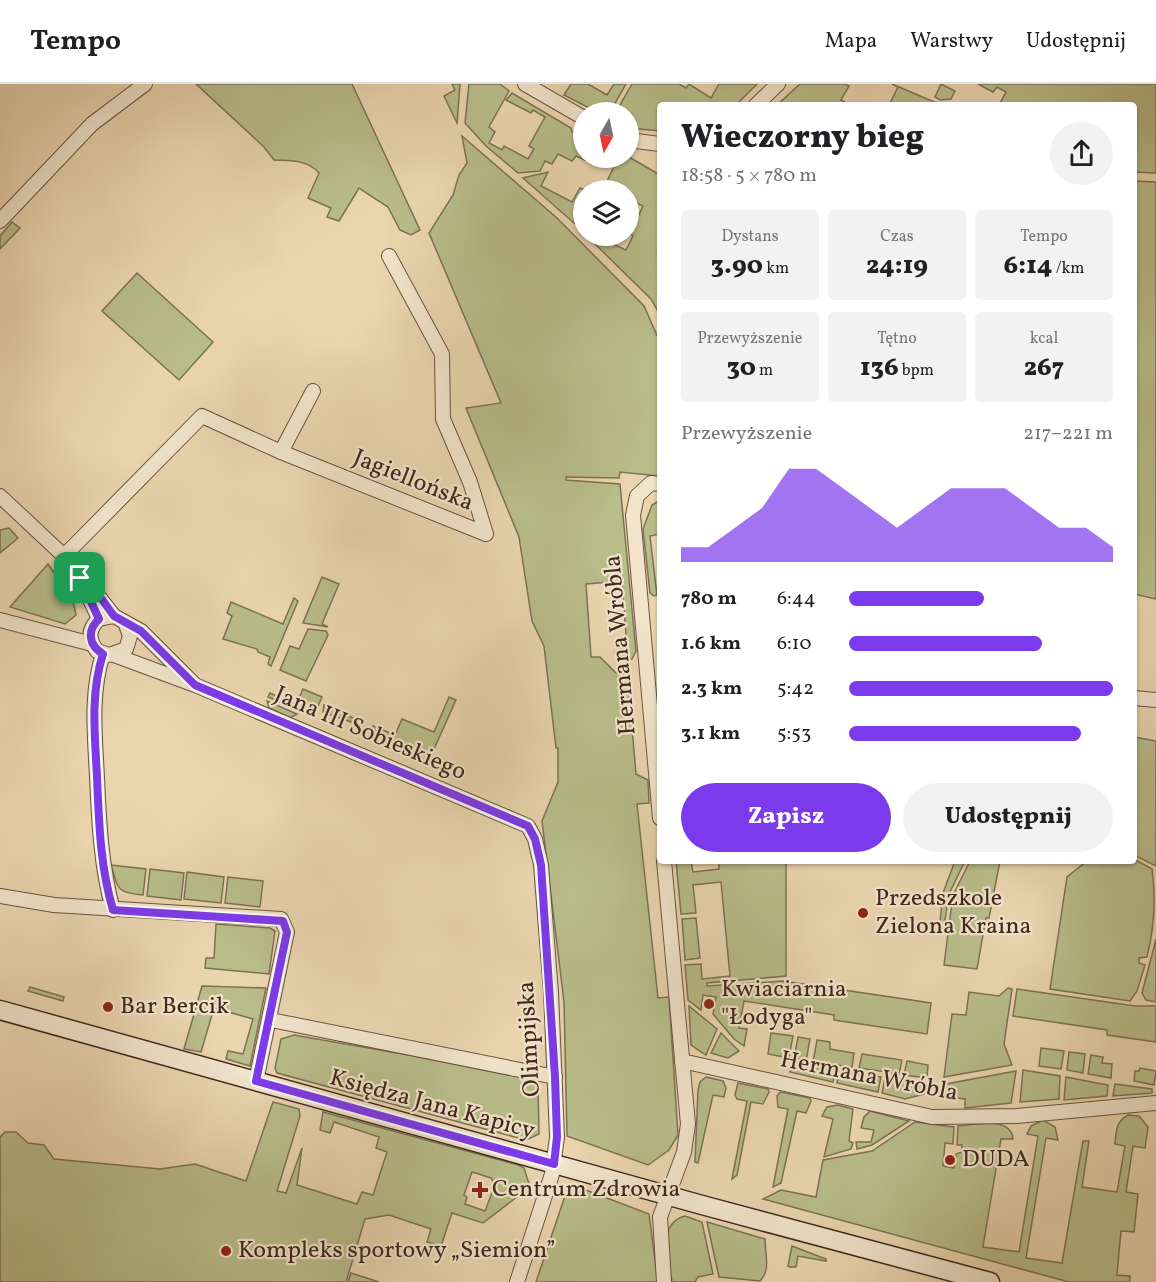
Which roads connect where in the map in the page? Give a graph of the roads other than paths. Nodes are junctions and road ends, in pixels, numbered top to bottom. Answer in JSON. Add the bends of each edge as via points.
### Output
{"nodes":[{"id":1,"x":145,"y":84,"type":"edge"},
{"id":2,"x":525,"y":84,"type":"edge"},
{"id":3,"x":778,"y":84,"type":"edge"},
{"id":4,"x":759,"y":102,"type":"edge"},
{"id":5,"x":573,"y":112,"type":"edge"},
{"id":6,"x":639,"y":141,"type":"edge"},
{"id":7,"x":657,"y":144,"type":"edge"},
{"id":8,"x":0,"y":221,"type":"edge"},
{"id":9,"x":389,"y":256,"type":"dead end"},
{"id":10,"x":312,"y":391,"type":"dead end"},
{"id":11,"x":281,"y":452,"type":"junction"},
{"id":12,"x":657,"y":484,"type":"edge"},
{"id":13,"x":0,"y":496,"type":"edge"},
{"id":14,"x":63,"y":556,"type":"junction"},
{"id":15,"x":80,"y":578,"type":"junction"},
{"id":16,"x":99,"y":619,"type":"junction"},
{"id":17,"x":119,"y":619,"type":"junction"},
{"id":18,"x":0,"y":620,"type":"edge"},
{"id":19,"x":92,"y":644,"type":"junction"},
{"id":20,"x":108,"y":655,"type":"junction"},
{"id":21,"x":195,"y":685,"type":"junction"},
{"id":22,"x":1137,"y":698,"type":"edge"},
{"id":23,"x":1156,"y":700,"type":"edge"},
{"id":24,"x":657,"y":784,"type":"edge"},
{"id":25,"x":528,"y":826,"type":"joint"},
{"id":26,"x":664,"y":864,"type":"edge"},
{"id":27,"x":0,"y":896,"type":"edge"},
{"id":28,"x":113,"y":910,"type":"junction"},
{"id":29,"x":0,"y":1010,"type":"edge"},
{"id":30,"x":271,"y":1020,"type":"junction"},
{"id":31,"x":682,"y":1061,"type":"junction"},
{"id":32,"x":555,"y":1077,"type":"junction"},
{"id":33,"x":256,"y":1081,"type":"junction"},
{"id":34,"x":1156,"y":1103,"type":"edge"},
{"id":35,"x":554,"y":1164,"type":"junction"},
{"id":36,"x":666,"y":1195,"type":"junction"},
{"id":37,"x":517,"y":1282,"type":"edge"},
{"id":38,"x":664,"y":1282,"type":"edge"},
{"id":39,"x":990,"y":1282,"type":"edge"}],
"edges":[{"from":1,"to":8,"type":"street","via":[[92,124]]},
{"from":2,"to":5,"type":"street"},
{"from":3,"to":4,"type":"street"},
{"from":6,"to":7,"type":"street"},
{"from":9,"to":11,"type":"street","name":"Jagiellońska","via":[[442,354],[443,419],[470,482],[486,534]]},
{"from":10,"to":11,"type":"street"},
{"from":11,"to":14,"type":"street","name":"Jagiellońska","via":[[202,416]]},
{"from":12,"to":24,"type":"street","name":"Hermana Wróbla","via":[[651,483],[637,496],[633,515]]},
{"from":13,"to":14,"type":"street"},
{"from":14,"to":15,"type":"street"},
{"from":15,"to":16,"type":"street"},
{"from":15,"to":17,"type":"street","name":"Jana III Sobieskiego","via":[[90,583]]},
{"from":16,"to":17,"type":"street"},
{"from":16,"to":19,"type":"street","via":[[91,629]]},
{"from":17,"to":20,"type":"street","via":[[129,629],[129,643],[126,649]]},
{"from":17,"to":21,"type":"street","name":"Jana III Sobieskiego","via":[[141,631]]},
{"from":18,"to":19,"type":"street"},
{"from":19,"to":20,"type":"street"},
{"from":20,"to":21,"type":"street","name":"Jana III Sobieskiego"},
{"from":20,"to":28,"type":"street","via":[[96,675],[94,713],[101,855]]},
{"from":21,"to":25,"type":"street","name":"Jana III Sobieskiego"},
{"from":22,"to":23,"type":"street"},
{"from":25,"to":32,"type":"street","name":"Olimpijska","via":[[541,865]]},
{"from":26,"to":31,"type":"street"},
{"from":27,"to":28,"type":"street"},
{"from":28,"to":30,"type":"street","via":[[281,919],[287,932]]},
{"from":29,"to":33,"type":"street","name":"Księdza Jana Kapicy"},
{"from":30,"to":32,"type":"street"},
{"from":30,"to":33,"type":"street"},
{"from":31,"to":34,"type":"street","name":"Hermana Wróbla","via":[[932,1117],[1017,1116]]},
{"from":31,"to":36,"type":"street","via":[[685,1146]]},
{"from":32,"to":35,"type":"street","name":"Olimpijska"},
{"from":33,"to":35,"type":"street","name":"Księdza Jana Kapicy"},
{"from":35,"to":36,"type":"street","name":"Księdza Jana Kapicy"},
{"from":35,"to":37,"type":"street","name":"Olimpijska"},
{"from":36,"to":38,"type":"street","via":[[659,1232]]},
{"from":36,"to":39,"type":"street","name":"Księdza Jana Kapicy"}]}
